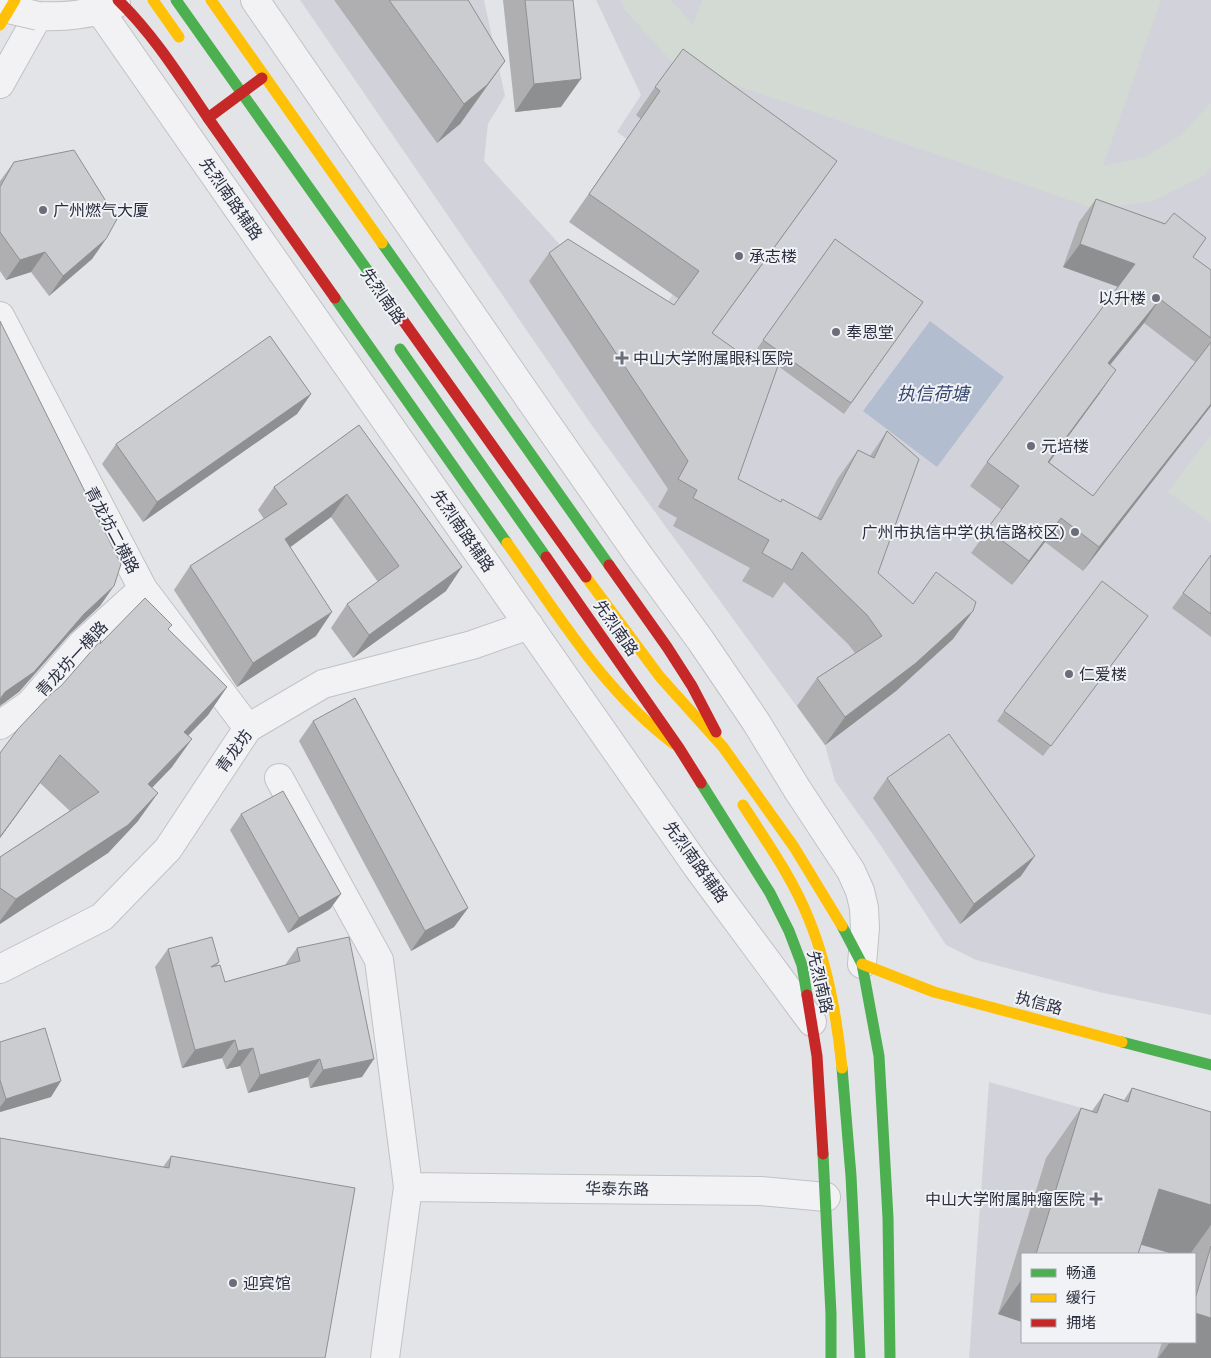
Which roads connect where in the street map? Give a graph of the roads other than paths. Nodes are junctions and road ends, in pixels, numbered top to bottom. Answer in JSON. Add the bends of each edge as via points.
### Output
{"nodes":[{"id":1,"x":15,"y":0,"type":"edge"},
{"id":2,"x":125,"y":0,"type":"edge"},
{"id":3,"x":153,"y":0,"type":"edge"},
{"id":4,"x":176,"y":0,"type":"edge"},
{"id":5,"x":212,"y":0,"type":"edge"},
{"id":6,"x":254,"y":0,"type":"edge"},
{"id":7,"x":109,"y":6,"type":"edge"},
{"id":8,"x":0,"y":7,"type":"edge"},
{"id":9,"x":38,"y":16,"type":"junction"},
{"id":10,"x":0,"y":25,"type":"edge"},
{"id":11,"x":187,"y":47,"type":"dead end"},
{"id":12,"x":264,"y":77,"type":"junction"},
{"id":13,"x":0,"y":84,"type":"edge"},
{"id":14,"x":220,"y":95,"type":"dead end"},
{"id":15,"x":232,"y":111,"type":"dead end"},
{"id":16,"x":208,"y":118,"type":"junction"},
{"id":17,"x":0,"y":316,"type":"edge"},
{"id":18,"x":392,"y":337,"type":"dead end"},
{"id":19,"x":143,"y":589,"type":"junction"},
{"id":20,"x":529,"y":625,"type":"junction"},
{"id":21,"x":660,"y":677,"type":"junction"},
{"id":22,"x":0,"y":725,"type":"edge"},
{"id":23,"x":248,"y":728,"type":"junction"},
{"id":24,"x":702,"y":742,"type":"dead end"},
{"id":25,"x":723,"y":747,"type":"junction"},
{"id":26,"x":679,"y":748,"type":"junction"},
{"id":27,"x":279,"y":778,"type":"dead end"},
{"id":28,"x":739,"y":799,"type":"dead end"},
{"id":29,"x":862,"y":964,"type":"junction"},
{"id":30,"x":0,"y":969,"type":"edge"},
{"id":31,"x":812,"y":1022,"type":"junction"},
{"id":32,"x":1211,"y":1065,"type":"edge"},
{"id":33,"x":408,"y":1186,"type":"junction"},
{"id":34,"x":826,"y":1197,"type":"junction"},
{"id":35,"x":385,"y":1358,"type":"edge"},
{"id":36,"x":831,"y":1358,"type":"edge"},
{"id":37,"x":860,"y":1358,"type":"edge"},
{"id":38,"x":890,"y":1358,"type":"edge"}],
"edges":[{"from":1,"to":10,"type":"main road","bridge":true},
{"from":2,"to":7,"type":"street"},
{"from":3,"to":11,"type":"main road"},
{"from":4,"to":21,"type":"main road","name":"先烈南路","via":[[610,612]]},
{"from":5,"to":12,"type":"main road"},
{"from":6,"to":29,"type":"street","via":[[637,553],[702,641],[851,871],[864,908]]},
{"from":7,"to":9,"type":"street","via":[[64,17]]},
{"from":7,"to":16,"type":"main road","bridge":true,"via":[[129,10]]},
{"from":7,"to":20,"type":"street","name":"先烈南路辅路","via":[[118,37]]},
{"from":8,"to":9,"type":"street","bridge":true},
{"from":9,"to":13,"type":"street"},
{"from":12,"to":16,"type":"main road"},
{"from":12,"to":25,"type":"main road","via":[[667,647],[692,686]]},
{"from":14,"to":15,"type":"main road"},
{"from":16,"to":26,"type":"main road","via":[[558,615],[632,709],[653,730]]},
{"from":17,"to":19,"type":"street","name":"青龙坊二横路"},
{"from":18,"to":26,"type":"main road","name":"先烈南路"},
{"from":19,"to":22,"type":"street","name":"青龙坊一横路","via":[[82,644],[30,704]]},
{"from":19,"to":23,"type":"street","name":"青龙坊二横路"},
{"from":20,"to":23,"type":"street","name":"青龙坊","via":[[472,645],[323,684]]},
{"from":20,"to":31,"type":"street","name":"先烈南路辅路","via":[[698,868]]},
{"from":21,"to":24,"type":"main road","name":"先烈南路"},
{"from":21,"to":25,"type":"main road","name":"先烈南路"},
{"from":23,"to":30,"type":"street","name":"青龙坊","via":[[168,849],[102,917]]},
{"from":25,"to":29,"type":"main road","name":"先烈南路","via":[[794,847],[837,916]]},
{"from":26,"to":31,"type":"main road","name":"先烈南路","via":[[770,893],[789,931],[802,965]]},
{"from":27,"to":33,"type":"street","via":[[379,960]]},
{"from":28,"to":37,"type":"main road","name":"先烈南路","via":[[796,891],[820,951],[832,993],[841,1046],[852,1175]]},
{"from":29,"to":32,"type":"main road","name":"执信路","via":[[934,992]]},
{"from":29,"to":38,"type":"main road","name":"先烈南路","via":[[879,1056],[888,1218]]},
{"from":31,"to":34,"type":"main road","name":"先烈南路"},
{"from":33,"to":34,"type":"street","name":"华泰东路","via":[[760,1191]]},
{"from":33,"to":35,"type":"street"},
{"from":34,"to":36,"type":"main road","name":"先烈南路"}]}
